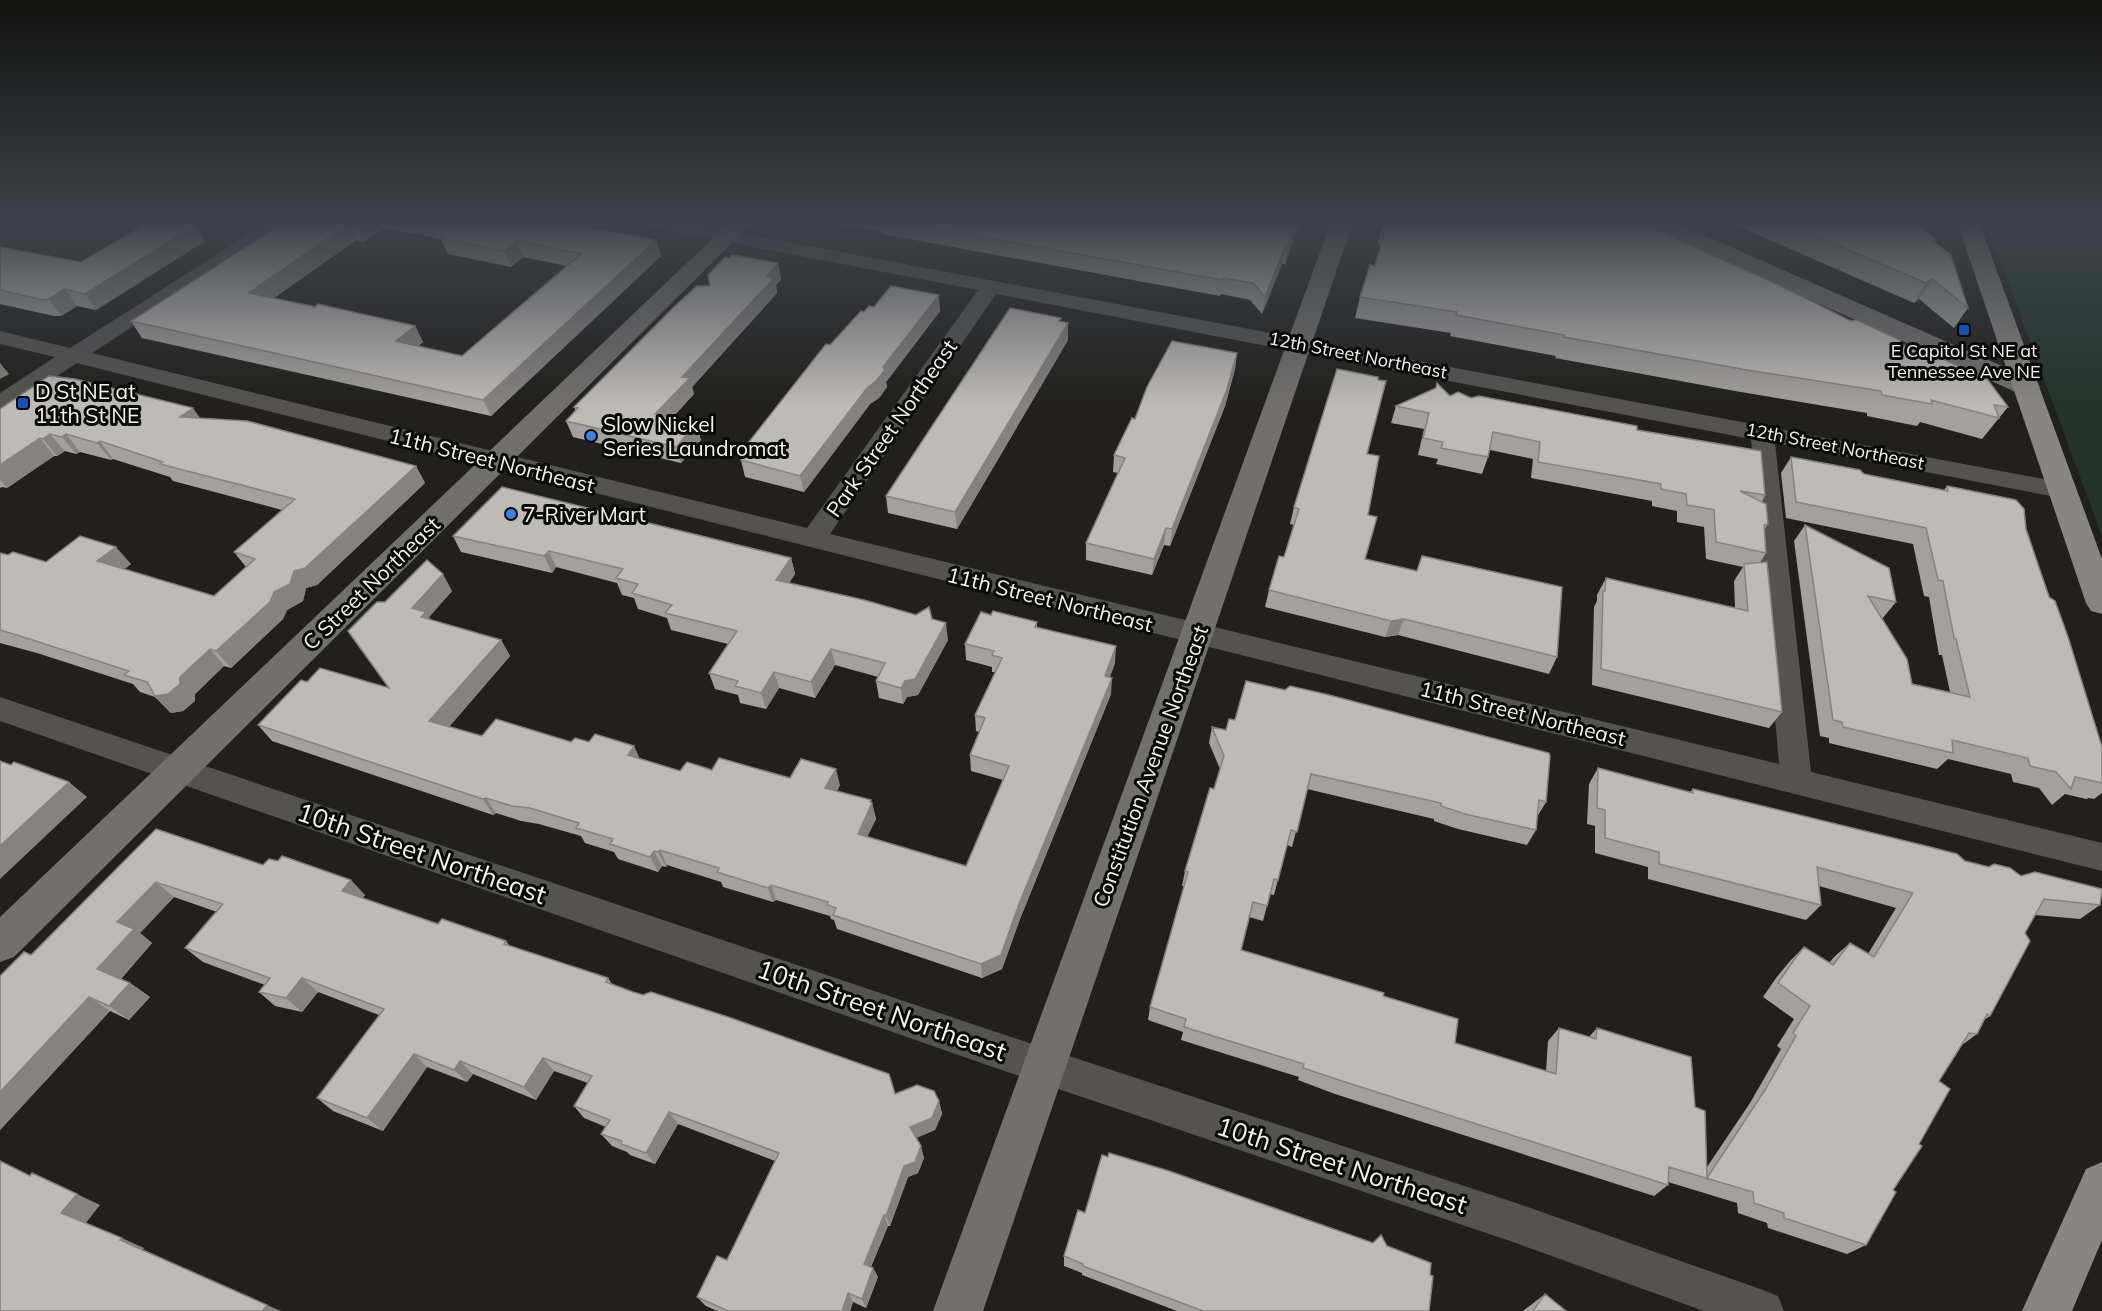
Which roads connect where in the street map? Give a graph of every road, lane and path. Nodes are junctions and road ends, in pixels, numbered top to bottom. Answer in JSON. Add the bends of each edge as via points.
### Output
{"nodes":[{"id":1,"x":185,"y":283,"type":"edge"},
{"id":2,"x":679,"y":283,"type":"edge"},
{"id":3,"x":978,"y":283,"type":"edge"},
{"id":4,"x":1320,"y":283,"type":"edge"},
{"id":5,"x":1790,"y":283,"type":"edge"},
{"id":6,"x":1990,"y":283,"type":"edge"},
{"id":7,"x":991,"y":286,"type":"junction"},
{"id":8,"x":0,"y":337,"type":"edge"},
{"id":9,"x":1299,"y":344,"type":"junction"},
{"id":10,"x":74,"y":355,"type":"junction"},
{"id":11,"x":2026,"y":387,"type":"junction"},
{"id":12,"x":0,"y":404,"type":"edge"},
{"id":13,"x":1762,"y":432,"type":"junction"},
{"id":14,"x":497,"y":461,"type":"junction"},
{"id":15,"x":2061,"y":490,"type":"junction"},
{"id":16,"x":812,"y":540,"type":"junction"},
{"id":17,"x":2102,"y":603,"type":"edge"},
{"id":18,"x":1198,"y":633,"type":"junction"},
{"id":19,"x":0,"y":710,"type":"edge"},
{"id":20,"x":179,"y":770,"type":"junction"},
{"id":21,"x":1796,"y":780,"type":"junction"},
{"id":22,"x":2102,"y":856,"type":"edge"},
{"id":23,"x":0,"y":944,"type":"edge"},
{"id":24,"x":1045,"y":1066,"type":"junction"},
{"id":25,"x":2102,"y":1185,"type":"edge"},
{"id":26,"x":958,"y":1311,"type":"edge"},
{"id":27,"x":1763,"y":1311,"type":"edge"},
{"id":28,"x":2047,"y":1311,"type":"edge"}],
"edges":[{"from":1,"to":10,"type":"street"},
{"from":2,"to":14,"type":"main road","name":"C Street Northeast"},
{"from":3,"to":7,"type":"street","name":"12th Street Northeast"},
{"from":4,"to":9,"type":"main road","name":"Constitution Avenue Northeast"},
{"from":5,"to":11,"type":"main road"},
{"from":6,"to":11,"type":"main road"},
{"from":7,"to":9,"type":"street","name":"12th Street Northeast"},
{"from":7,"to":16,"type":"street","name":"Park Street Northeast"},
{"from":8,"to":10,"type":"street","name":"11th Street Northeast"},
{"from":9,"to":13,"type":"street","name":"12th Street Northeast"},
{"from":9,"to":18,"type":"main road","name":"Constitution Avenue Northeast"},
{"from":10,"to":12,"type":"street"},
{"from":10,"to":14,"type":"street","name":"11th Street Northeast"},
{"from":11,"to":15,"type":"main road"},
{"from":13,"to":15,"type":"street","name":"12th Street Northeast"},
{"from":13,"to":21,"type":"street"},
{"from":14,"to":16,"type":"street","name":"11th Street Northeast"},
{"from":14,"to":20,"type":"main road","name":"C Street Northeast"},
{"from":15,"to":17,"type":"main road"},
{"from":16,"to":18,"type":"street","name":"11th Street Northeast"},
{"from":18,"to":21,"type":"street","name":"11th Street Northeast"},
{"from":18,"to":24,"type":"main road","name":"Constitution Avenue Northeast"},
{"from":19,"to":20,"type":"street","name":"10th Street Northeast"},
{"from":20,"to":23,"type":"main road","name":"C Street Northeast"},
{"from":20,"to":24,"type":"street","name":"10th Street Northeast"},
{"from":21,"to":22,"type":"street","name":"11th Street Northeast"},
{"from":24,"to":26,"type":"main road","name":"Constitution Avenue Northeast"},
{"from":24,"to":27,"type":"street","name":"10th Street Northeast","via":[[1513,1222]]},
{"from":25,"to":28,"type":"main road"}]}
